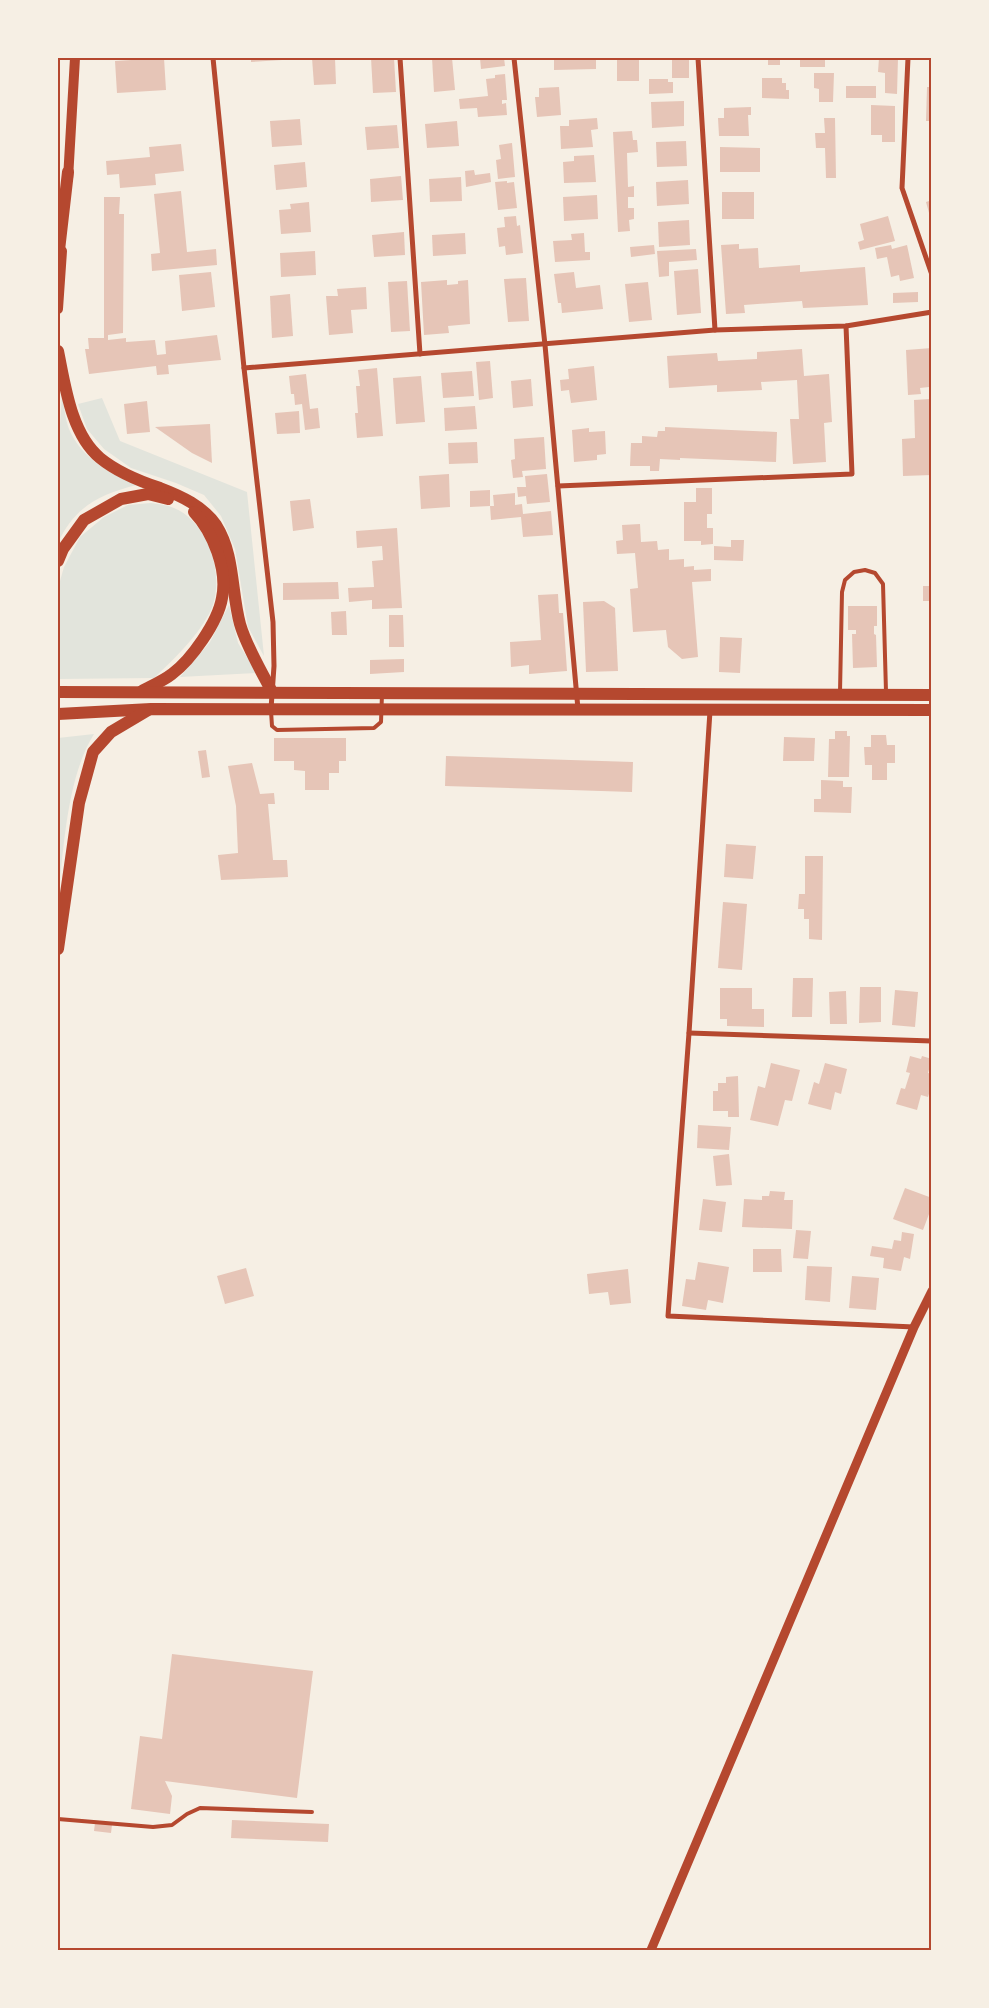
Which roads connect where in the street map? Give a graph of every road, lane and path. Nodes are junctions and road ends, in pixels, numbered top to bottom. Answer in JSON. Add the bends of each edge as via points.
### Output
{"nodes":[{"id":1,"x":75,"y":58,"type":"edge"},
{"id":2,"x":213,"y":58,"type":"edge"},
{"id":3,"x":400,"y":58,"type":"edge"},
{"id":4,"x":514,"y":58,"type":"edge"},
{"id":5,"x":698,"y":58,"type":"edge"},
{"id":6,"x":908,"y":58,"type":"edge"},
{"id":7,"x":68,"y":172,"type":"junction"},
{"id":8,"x":58,"y":259,"type":"edge"},
{"id":9,"x":932,"y":275,"type":"edge"},
{"id":10,"x":58,"y":309,"type":"edge"},
{"id":11,"x":932,"y":312,"type":"edge"},
{"id":12,"x":846,"y":326,"type":"junction"},
{"id":13,"x":715,"y":330,"type":"junction"},
{"id":14,"x":545,"y":345,"type":"junction"},
{"id":15,"x":58,"y":350,"type":"edge"},
{"id":16,"x":420,"y":354,"type":"junction"},
{"id":17,"x":244,"y":368,"type":"junction"},
{"id":18,"x":558,"y":486,"type":"junction"},
{"id":19,"x":58,"y":561,"type":"edge"},
{"id":20,"x":58,"y":692,"type":"edge"},
{"id":21,"x":140,"y":692,"type":"junction"},
{"id":22,"x":272,"y":692,"type":"junction"},
{"id":23,"x":382,"y":693,"type":"junction"},
{"id":24,"x":577,"y":694,"type":"junction"},
{"id":25,"x":840,"y":694,"type":"junction"},
{"id":26,"x":886,"y":695,"type":"junction"},
{"id":27,"x":932,"y":695,"type":"edge"},
{"id":28,"x":151,"y":709,"type":"junction"},
{"id":29,"x":271,"y":709,"type":"junction"},
{"id":30,"x":382,"y":709,"type":"junction"},
{"id":31,"x":578,"y":710,"type":"junction"},
{"id":32,"x":710,"y":710,"type":"junction"},
{"id":33,"x":932,"y":710,"type":"edge"},
{"id":34,"x":58,"y":714,"type":"edge"},
{"id":35,"x":58,"y":948,"type":"edge"},
{"id":36,"x":690,"y":1034,"type":"junction"},
{"id":37,"x":932,"y":1041,"type":"edge"},
{"id":38,"x":932,"y":1291,"type":"edge"},
{"id":39,"x":914,"y":1327,"type":"junction"},
{"id":40,"x":312,"y":1812,"type":"dead end"},
{"id":41,"x":58,"y":1819,"type":"edge"},
{"id":42,"x":651,"y":1950,"type":"edge"}],
"edges":[{"from":1,"to":7,"type":"main road"},
{"from":2,"to":17,"type":"street"},
{"from":3,"to":16,"type":"street"},
{"from":4,"to":14,"type":"street"},
{"from":5,"to":13,"type":"street"},
{"from":6,"to":9,"type":"street","via":[[902,188]]},
{"from":7,"to":8,"type":"main road"},
{"from":7,"to":10,"type":"main road"},
{"from":11,"to":12,"type":"street"},
{"from":12,"to":13,"type":"street"},
{"from":12,"to":18,"type":"street","via":[[852,474]]},
{"from":13,"to":14,"type":"street"},
{"from":14,"to":16,"type":"street"},
{"from":14,"to":18,"type":"street"},
{"from":15,"to":22,"type":"main road","via":[[69,402],[82,437],[99,457],[124,474],[179,495],[201,508],[215,524],[230,559],[245,640]]},
{"from":16,"to":17,"type":"street"},
{"from":17,"to":22,"type":"street","via":[[273,622]]},
{"from":18,"to":24,"type":"street"},
{"from":19,"to":21,"type":"main road","via":[[84,520],[121,499],[148,494],[174,500],[196,513],[212,535],[222,578],[223,597],[217,614],[185,662],[171,675]]},
{"from":20,"to":21,"type":"main road"},
{"from":21,"to":22,"type":"main road"},
{"from":22,"to":23,"type":"main road"},
{"from":22,"to":29,"type":"street"},
{"from":23,"to":24,"type":"main road"},
{"from":23,"to":30,"type":"lane"},
{"from":24,"to":25,"type":"main road"},
{"from":24,"to":31,"type":"street"},
{"from":25,"to":26,"type":"main road"},
{"from":25,"to":26,"type":"lane","via":[[844,580],[854,572],[865,570],[875,573],[882,584]]},
{"from":26,"to":27,"type":"main road"},
{"from":28,"to":29,"type":"main road"},
{"from":28,"to":34,"type":"main road"},
{"from":28,"to":35,"type":"main road","via":[[111,732],[93,752],[79,803]]},
{"from":29,"to":30,"type":"main road"},
{"from":29,"to":30,"type":"lane","via":[[270,721],[277,730],[374,728],[381,722]]},
{"from":30,"to":31,"type":"main road"},
{"from":31,"to":32,"type":"main road"},
{"from":32,"to":33,"type":"main road"},
{"from":32,"to":36,"type":"street"},
{"from":36,"to":37,"type":"street"},
{"from":36,"to":39,"type":"street","via":[[668,1316]]},
{"from":38,"to":39,"type":"street"},
{"from":39,"to":42,"type":"street"},
{"from":40,"to":41,"type":"lane","via":[[200,1808],[172,1825],[153,1827]]}]}
